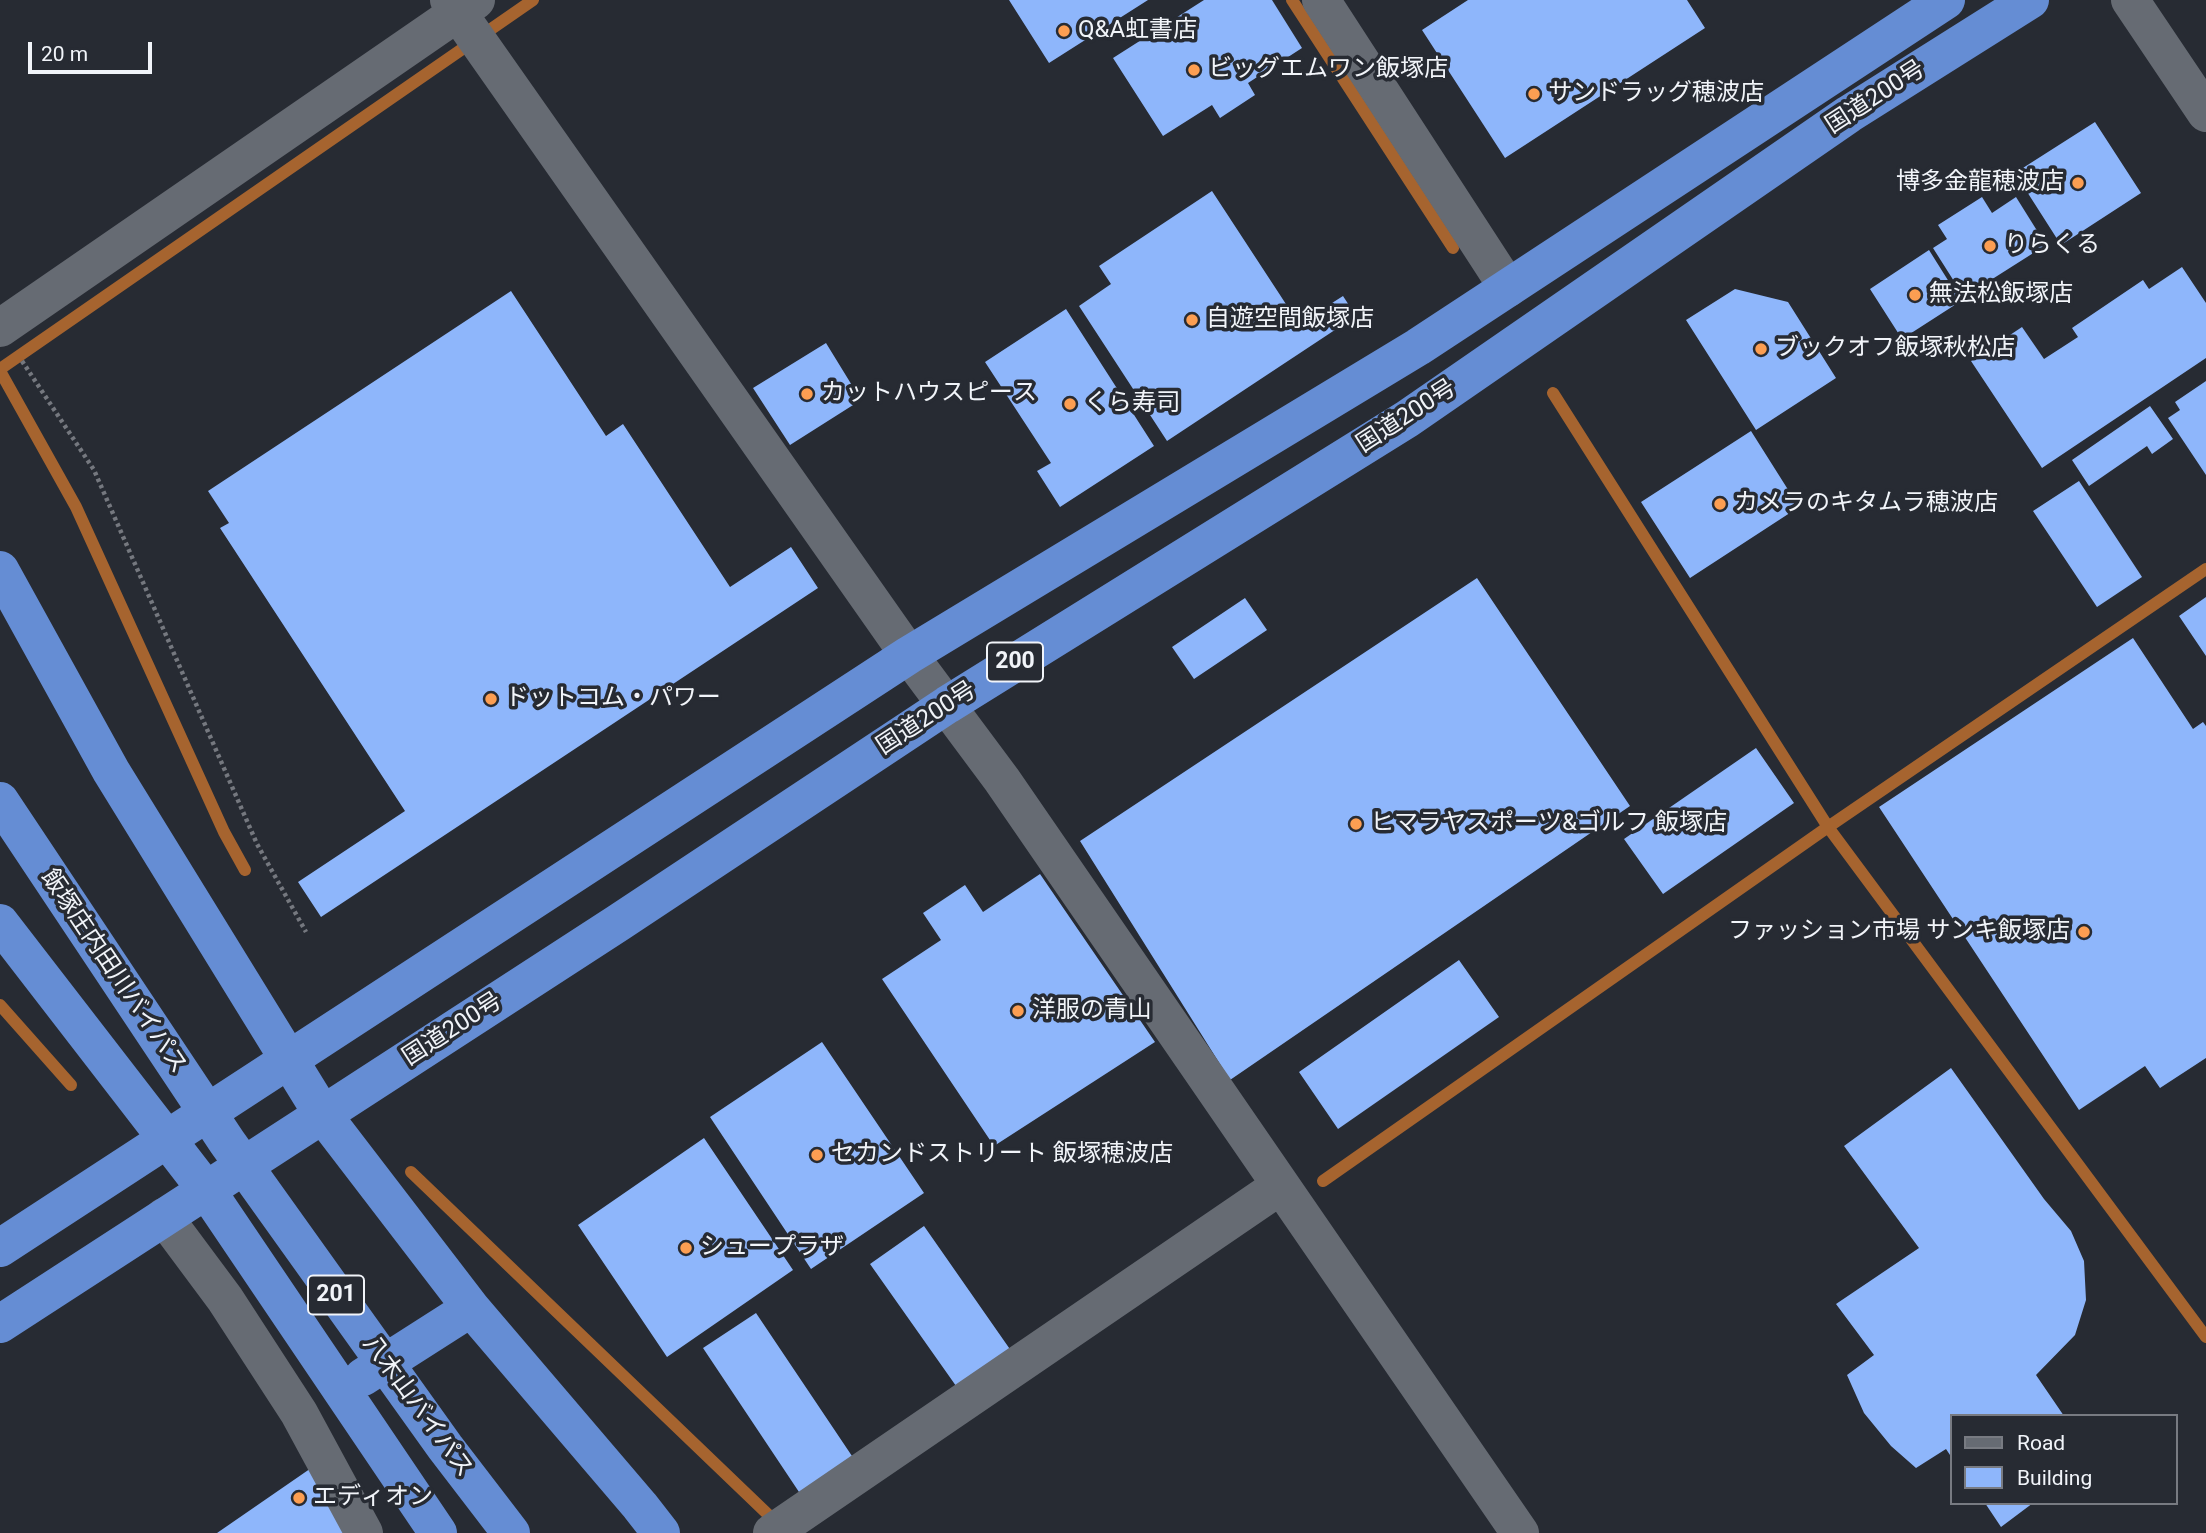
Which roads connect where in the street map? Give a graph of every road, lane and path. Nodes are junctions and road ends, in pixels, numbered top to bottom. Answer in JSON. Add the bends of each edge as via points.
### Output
{"nodes":[{"id":1,"x":1321,"y":0,"type":"edge"},
{"id":2,"x":1946,"y":0,"type":"edge"},
{"id":3,"x":2030,"y":0,"type":"edge"},
{"id":4,"x":2130,"y":0,"type":"edge"},
{"id":5,"x":467,"y":18,"type":"edge"},
{"id":6,"x":2206,"y":113,"type":"edge"},
{"id":7,"x":1508,"y":288,"type":"junction"},
{"id":8,"x":0,"y":328,"type":"edge"},
{"id":9,"x":24,"y":364,"type":"dead end"},
{"id":10,"x":0,"y":570,"type":"edge"},
{"id":11,"x":909,"y":656,"type":"junction"},
{"id":12,"x":947,"y":705,"type":"junction"},
{"id":13,"x":0,"y":801,"type":"edge"},
{"id":14,"x":0,"y":923,"type":"edge"},
{"id":15,"x":306,"y":932,"type":"dead end"},
{"id":16,"x":288,"y":1059,"type":"junction"},
{"id":17,"x":323,"y":1115,"type":"junction"},
{"id":18,"x":168,"y":1138,"type":"junction"},
{"id":19,"x":227,"y":1142,"type":"joint"},
{"id":20,"x":1280,"y":1185,"type":"junction"},
{"id":21,"x":207,"y":1191,"type":"junction"},
{"id":22,"x":164,"y":1217,"type":"junction"},
{"id":23,"x":0,"y":1248,"type":"edge"},
{"id":24,"x":471,"y":1308,"type":"junction"},
{"id":25,"x":0,"y":1324,"type":"edge"},
{"id":26,"x":342,"y":1390,"type":"junction"},
{"id":27,"x":782,"y":1526,"type":"edge"},
{"id":28,"x":364,"y":1533,"type":"edge"},
{"id":29,"x":438,"y":1533,"type":"edge"},
{"id":30,"x":511,"y":1533,"type":"edge"},
{"id":31,"x":661,"y":1533,"type":"edge"},
{"id":32,"x":1520,"y":1533,"type":"edge"}],
"edges":[{"from":1,"to":7,"type":"street"},
{"from":2,"to":7,"type":"highway","name":"国道200号","number":"200"},
{"from":3,"to":12,"type":"highway","name":"国道200号","number":"200","via":[[1849,114],[1407,419]]},
{"from":4,"to":6,"type":"street"},
{"from":5,"to":8,"type":"street"},
{"from":5,"to":11,"type":"street"},
{"from":7,"to":11,"type":"highway","name":"国道200号","number":"200","via":[[1391,364]]},
{"from":9,"to":15,"type":"path","via":[[94,470],[257,844]]},
{"from":10,"to":16,"type":"highway","via":[[111,771]]},
{"from":11,"to":12,"type":"street"},
{"from":11,"to":16,"type":"highway","name":"国道200号","number":"200"},
{"from":12,"to":17,"type":"highway","name":"国道200号","number":"200"},
{"from":12,"to":20,"type":"street"},
{"from":13,"to":19,"type":"highway","name":"飯塚庄内田川バイパス","number":"201"},
{"from":14,"to":18,"type":"highway"},
{"from":16,"to":17,"type":"highway"},
{"from":16,"to":18,"type":"highway","name":"国道200号","number":"200"},
{"from":17,"to":21,"type":"highway","name":"国道200号","number":"200"},
{"from":17,"to":24,"type":"highway"},
{"from":18,"to":21,"type":"highway"},
{"from":18,"to":23,"type":"highway","name":"国道200号","number":"200"},
{"from":19,"to":30,"type":"highway","name":"八木山バイパス","number":"201","via":[[444,1447]]},
{"from":20,"to":27,"type":"street"},
{"from":20,"to":32,"type":"street"},
{"from":21,"to":22,"type":"highway","name":"国道200号","number":"200"},
{"from":21,"to":26,"type":"highway"},
{"from":22,"to":25,"type":"highway","name":"国道200号","number":"200"},
{"from":22,"to":28,"type":"street","via":[[225,1299],[299,1413]]},
{"from":24,"to":26,"type":"highway"},
{"from":24,"to":31,"type":"highway"},
{"from":26,"to":29,"type":"highway"}]}
